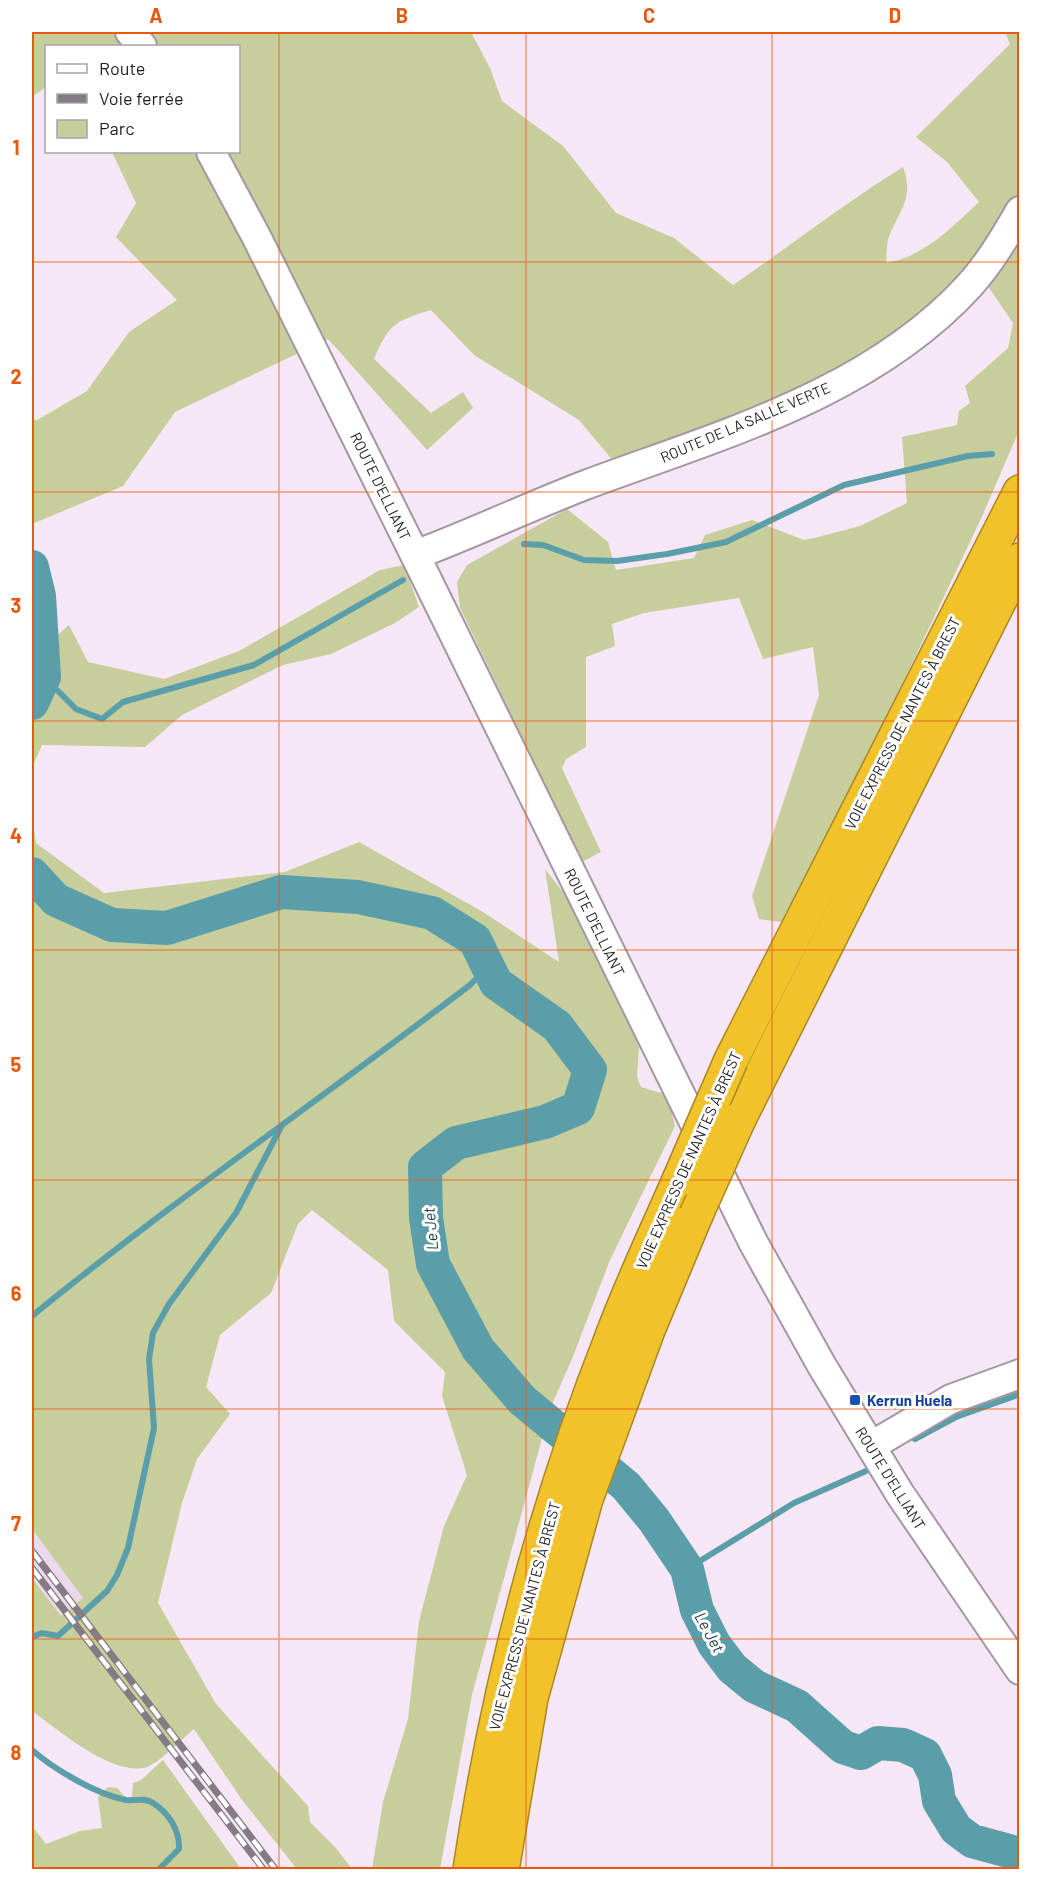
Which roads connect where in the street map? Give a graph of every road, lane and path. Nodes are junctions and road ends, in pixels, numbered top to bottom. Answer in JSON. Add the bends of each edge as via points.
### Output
{"nodes":[{"id":1,"x":130,"y":32,"type":"edge"},
{"id":2,"x":141,"y":45,"type":"edge"},
{"id":3,"x":213,"y":153,"type":"edge"},
{"id":4,"x":1020,"y":211,"type":"edge"},
{"id":5,"x":1020,"y":492,"type":"edge"},
{"id":6,"x":416,"y":555,"type":"junction"},
{"id":7,"x":1020,"y":560,"type":"edge"},
{"id":8,"x":1020,"y":1374,"type":"edge"},
{"id":9,"x":871,"y":1446,"type":"junction"},
{"id":10,"x":1020,"y":1670,"type":"edge"},
{"id":11,"x":470,"y":1869,"type":"edge"},
{"id":12,"x":502,"y":1869,"type":"edge"}],
"edges":[{"from":1,"to":2,"type":"street"},
{"from":3,"to":6,"type":"street","name":"ROUTE D'ELLIANT"},
{"from":4,"to":6,"type":"street","name":"ROUTE DE LA SALLE VERTE","via":[[968,287],[919,331],[862,371],[738,428]]},
{"from":5,"to":11,"type":"highway","name":"VOIE EXPRESS DE NANTES À BREST","bridge":true,"via":[[731,1060],[611,1338],[561,1478],[500,1699]]},
{"from":6,"to":9,"type":"street","name":"ROUTE D'ELLIANT","via":[[753,1242]]},
{"from":7,"to":12,"type":"highway","name":"VOIE EXPRESS DE NANTES À BREST","bridge":true,"via":[[739,1119],[628,1382],[586,1499],[531,1698]]},
{"from":8,"to":9,"type":"street","via":[[951,1399]]},
{"from":9,"to":10,"type":"street","name":"ROUTE D'ELLIANT"}]}
